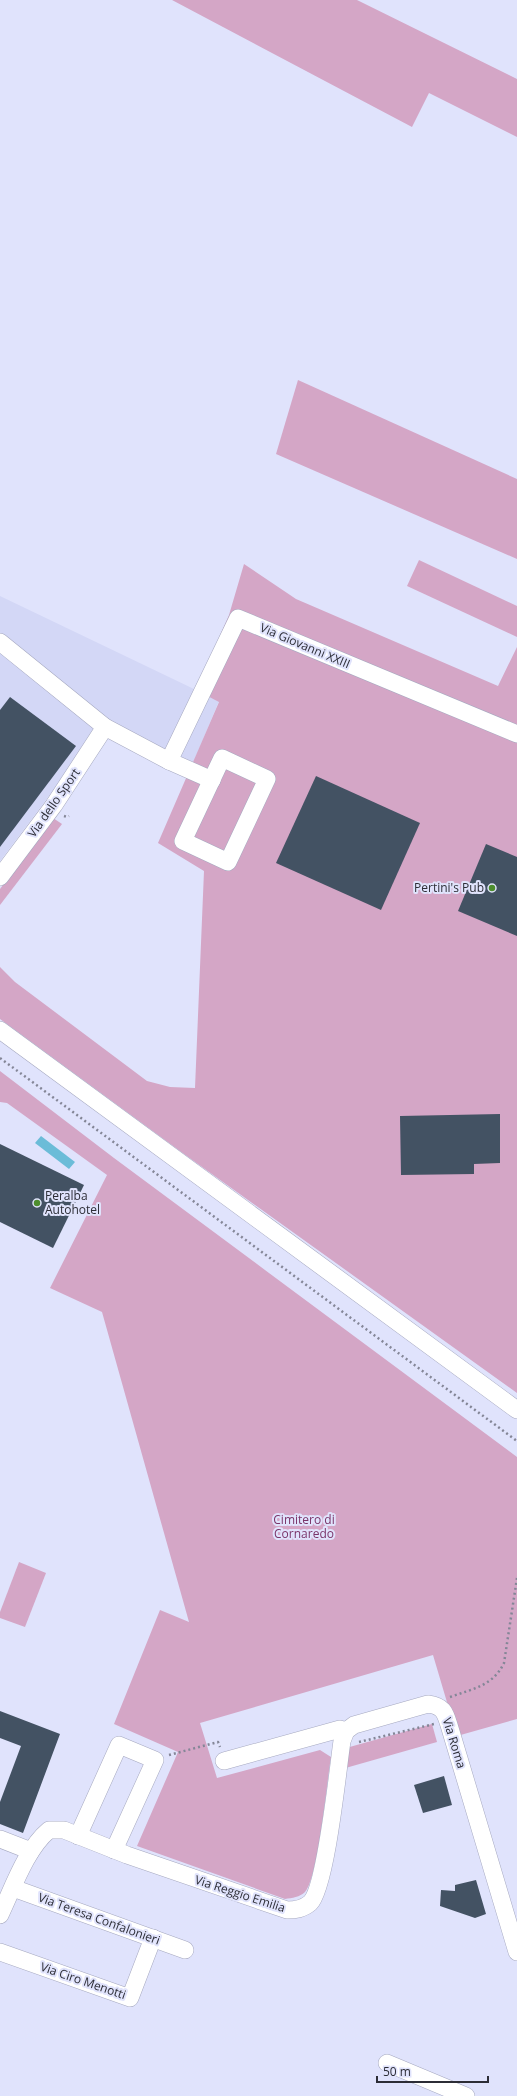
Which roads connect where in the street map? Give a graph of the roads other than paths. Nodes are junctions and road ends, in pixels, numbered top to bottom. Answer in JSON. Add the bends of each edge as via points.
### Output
{"nodes":[{"id":1,"x":0,"y":642,"type":"edge"},
{"id":2,"x":105,"y":727,"type":"junction"},
{"id":3,"x":517,"y":734,"type":"edge"},
{"id":4,"x":169,"y":761,"type":"junction"},
{"id":5,"x":212,"y":780,"type":"junction"},
{"id":6,"x":0,"y":877,"type":"edge"},
{"id":7,"x":3,"y":1034,"type":"edge"},
{"id":8,"x":517,"y":1410,"type":"edge"},
{"id":9,"x":344,"y":1739,"type":"junction"},
{"id":10,"x":224,"y":1761,"type":"road end"},
{"id":11,"x":78,"y":1836,"type":"junction"},
{"id":12,"x":0,"y":1839,"type":"edge"},
{"id":13,"x":114,"y":1850,"type":"junction"},
{"id":14,"x":31,"y":1852,"type":"junction"},
{"id":15,"x":13,"y":1888,"type":"junction"},
{"id":16,"x":0,"y":1915,"type":"edge"},
{"id":17,"x":153,"y":1938,"type":"junction"},
{"id":18,"x":185,"y":1950,"type":"dead end"},
{"id":19,"x":0,"y":1952,"type":"edge"},
{"id":20,"x":517,"y":1952,"type":"edge"},
{"id":21,"x":387,"y":2064,"type":"dead end"},
{"id":22,"x":466,"y":2096,"type":"edge"}],
"edges":[{"from":1,"to":2,"type":"street"},
{"from":2,"to":4,"type":"street"},
{"from":2,"to":6,"type":"street","name":"Via dello Sport","via":[[54,805]]},
{"from":3,"to":4,"type":"street","name":"Via Giovanni XXIII","via":[[238,618]]},
{"from":4,"to":5,"type":"street"},
{"from":5,"to":5,"type":"street","via":[[222,758],[267,779],[228,862],[183,840]]},
{"from":7,"to":8,"type":"street"},
{"from":9,"to":10,"type":"street","name":"Via Roma","via":[[340,1729]]},
{"from":9,"to":13,"type":"street","name":"Via Reggio Emilia","via":[[322,1874],[311,1902],[299,1909],[287,1910]]},
{"from":9,"to":20,"type":"street","name":"Via Roma","via":[[354,1725],[428,1704],[444,1709]]},
{"from":11,"to":13,"type":"street","name":"Via Reggio Emilia"},
{"from":11,"to":13,"type":"street","via":[[119,1745],[155,1760]]},
{"from":11,"to":14,"type":"street","name":"Via Reggio Emilia","via":[[64,1830],[48,1830],[38,1838]]},
{"from":12,"to":14,"type":"street"},
{"from":14,"to":15,"type":"street"},
{"from":15,"to":16,"type":"street"},
{"from":15,"to":17,"type":"street","name":"Via Teresa Confalonieri"},
{"from":17,"to":18,"type":"street","name":"Via Teresa Confalonieri"},
{"from":17,"to":19,"type":"street","name":"Via Ciro Menotti","via":[[130,1998]]},
{"from":21,"to":22,"type":"street"}]}
